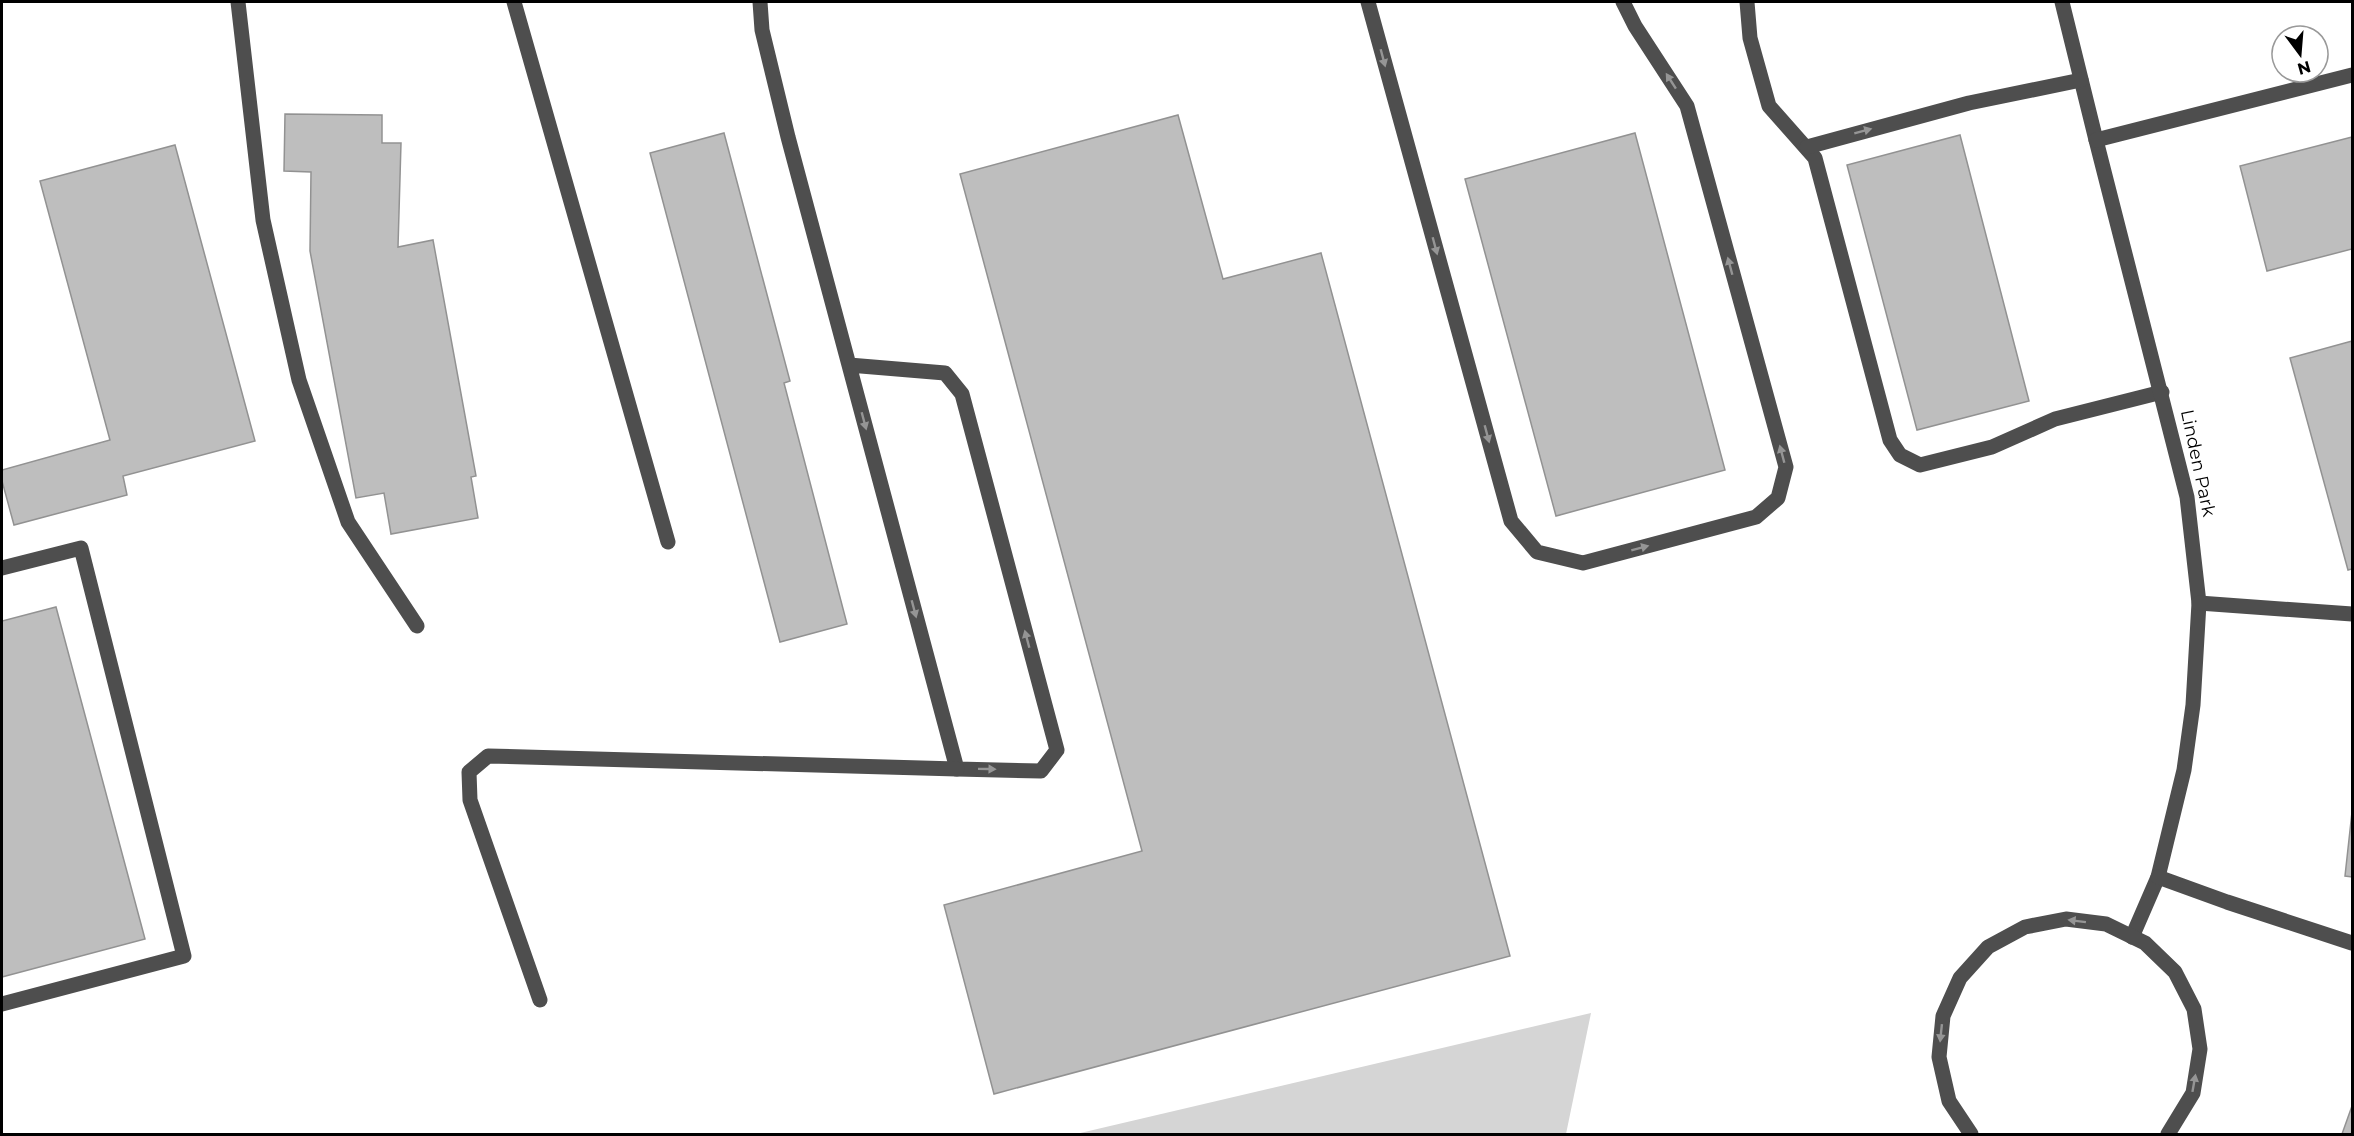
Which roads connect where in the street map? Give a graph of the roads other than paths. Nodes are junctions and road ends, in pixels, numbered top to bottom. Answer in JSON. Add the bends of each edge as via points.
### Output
{"nodes":[{"id":1,"x":238,"y":2,"type":"edge"},
{"id":2,"x":514,"y":2,"type":"edge"},
{"id":3,"x":760,"y":2,"type":"edge"},
{"id":4,"x":1368,"y":2,"type":"edge"},
{"id":5,"x":1623,"y":2,"type":"edge"},
{"id":6,"x":1747,"y":2,"type":"edge"},
{"id":7,"x":2062,"y":2,"type":"edge"},
{"id":8,"x":2352,"y":75,"type":"edge"},
{"id":9,"x":2081,"y":80,"type":"junction"},
{"id":10,"x":2096,"y":140,"type":"junction"},
{"id":11,"x":1807,"y":147,"type":"junction"},
{"id":12,"x":849,"y":365,"type":"junction"},
{"id":13,"x":2162,"y":392,"type":"junction"},
{"id":14,"x":668,"y":542,"type":"dead end"},
{"id":15,"x":2,"y":568,"type":"edge"},
{"id":16,"x":2199,"y":603,"type":"junction"},
{"id":17,"x":2352,"y":614,"type":"edge"},
{"id":18,"x":417,"y":626,"type":"dead end"},
{"id":19,"x":957,"y":768,"type":"junction"},
{"id":20,"x":2158,"y":877,"type":"junction"},
{"id":21,"x":2132,"y":937,"type":"junction"},
{"id":22,"x":2352,"y":943,"type":"edge"},
{"id":23,"x":540,"y":1000,"type":"dead end"},
{"id":24,"x":2,"y":1004,"type":"edge"},
{"id":25,"x":1971,"y":1134,"type":"edge"},
{"id":26,"x":2168,"y":1134,"type":"edge"}],
"edges":[{"from":1,"to":18,"type":"street","via":[[262,220],[299,380],[348,522]]},
{"from":2,"to":14,"type":"street"},
{"from":3,"to":12,"type":"street","via":[[762,30]]},
{"from":4,"to":5,"type":"street","one_way":true,"via":[[1511,521],[1537,552],[1583,563],[1755,517],[1779,498],[1786,467],[1687,106]]},
{"from":6,"to":11,"type":"street","via":[[1750,38],[1769,106]]},
{"from":7,"to":9,"type":"street","name":"Linden Park"},
{"from":8,"to":10,"type":"street"},
{"from":9,"to":10,"type":"street","name":"Linden Park"},
{"from":11,"to":9,"type":"street","one_way":true,"via":[[1969,103]]},
{"from":10,"to":13,"type":"street","name":"Linden Park"},
{"from":11,"to":13,"type":"street","via":[[1815,158],[1890,440],[1900,455],[1920,465],[1992,447],[2055,419]]},
{"from":12,"to":19,"type":"street","one_way":true},
{"from":19,"to":12,"type":"street","one_way":true,"via":[[1041,771],[1057,750],[962,394],[945,373]]},
{"from":13,"to":16,"type":"street","name":"Linden Park","via":[[2187,497]]},
{"from":15,"to":24,"type":"street","via":[[81,548],[184,956]]},
{"from":16,"to":17,"type":"street"},
{"from":16,"to":20,"type":"street","name":"Linden Park","via":[[2193,705],[2184,770]]},
{"from":19,"to":23,"type":"street","via":[[488,756],[469,772],[470,800]]},
{"from":20,"to":21,"type":"street","name":"Linden Park"},
{"from":20,"to":22,"type":"street"},
{"from":21,"to":25,"type":"street","one_way":true,"via":[[2106,924],[2066,920],[2025,927],[1988,947],[1960,978],[1943,1016],[1938,1057],[1948,1101]]},
{"from":26,"to":21,"type":"street","one_way":true,"via":[[2193,1093],[2200,1049],[2194,1009],[2175,972],[2145,943]]}]}
